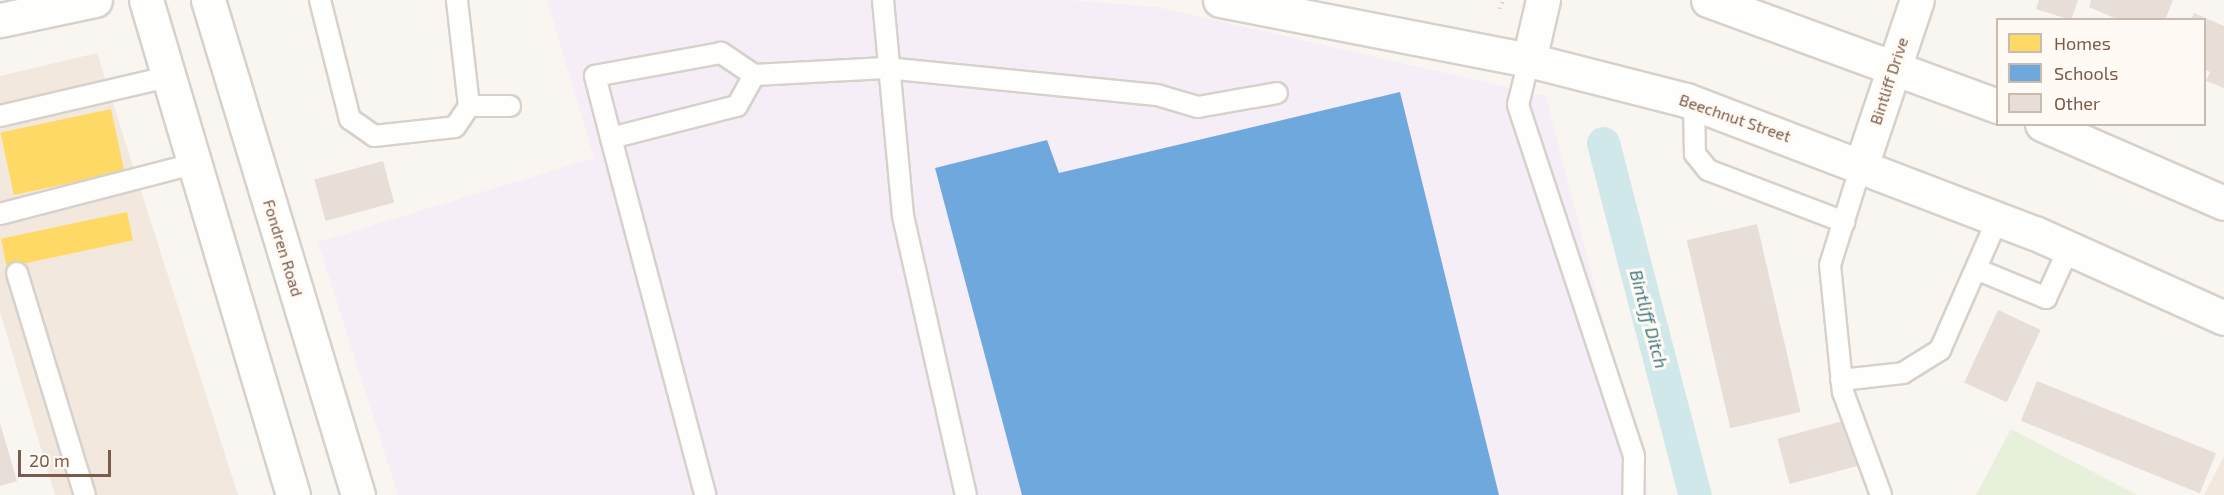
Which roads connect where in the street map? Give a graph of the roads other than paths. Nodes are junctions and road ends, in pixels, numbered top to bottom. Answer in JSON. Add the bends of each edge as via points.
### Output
{"nodes":[{"id":1,"x":95,"y":0,"type":"edge"},
{"id":2,"x":146,"y":0,"type":"edge"},
{"id":3,"x":208,"y":0,"type":"edge"},
{"id":4,"x":320,"y":0,"type":"edge"},
{"id":5,"x":457,"y":0,"type":"edge"},
{"id":6,"x":883,"y":0,"type":"edge"},
{"id":7,"x":1220,"y":0,"type":"edge"},
{"id":8,"x":1543,"y":0,"type":"edge"},
{"id":9,"x":1708,"y":0,"type":"edge"},
{"id":10,"x":1917,"y":0,"type":"edge"},
{"id":11,"x":0,"y":20,"type":"edge"},
{"id":12,"x":1529,"y":60,"type":"junction"},
{"id":13,"x":1893,"y":64,"type":"junction"},
{"id":14,"x":886,"y":68,"type":"junction"},
{"id":15,"x":754,"y":75,"type":"junction"},
{"id":16,"x":168,"y":77,"type":"junction"},
{"id":17,"x":1277,"y":93,"type":"dead end"},
{"id":18,"x":1694,"y":103,"type":"junction"},
{"id":19,"x":1996,"y":105,"type":"edge"},
{"id":20,"x":469,"y":106,"type":"junction"},
{"id":21,"x":510,"y":106,"type":"dead end"},
{"id":22,"x":0,"y":116,"type":"edge"},
{"id":23,"x":2047,"y":126,"type":"edge"},
{"id":24,"x":611,"y":138,"type":"junction"},
{"id":25,"x":1862,"y":162,"type":"junction"},
{"id":26,"x":194,"y":164,"type":"junction"},
{"id":27,"x":2224,"y":203,"type":"edge"},
{"id":28,"x":0,"y":214,"type":"edge"},
{"id":29,"x":1998,"y":218,"type":"junction"},
{"id":30,"x":1844,"y":222,"type":"junction"},
{"id":31,"x":2069,"y":248,"type":"junction"},
{"id":32,"x":1976,"y":269,"type":"junction"},
{"id":33,"x":18,"y":273,"type":"dead end"},
{"id":34,"x":2224,"y":318,"type":"edge"},
{"id":35,"x":1841,"y":380,"type":"junction"},
{"id":36,"x":85,"y":495,"type":"edge"},
{"id":37,"x":293,"y":495,"type":"edge"},
{"id":38,"x":358,"y":495,"type":"edge"},
{"id":39,"x":705,"y":495,"type":"edge"},
{"id":40,"x":966,"y":495,"type":"edge"},
{"id":41,"x":1633,"y":495,"type":"edge"},
{"id":42,"x":1881,"y":495,"type":"edge"}],
"edges":[{"from":1,"to":11,"type":"main road"},
{"from":2,"to":16,"type":"main road"},
{"from":3,"to":38,"type":"main road","name":"Fondren Road"},
{"from":4,"to":20,"type":"lane","via":[[350,119],[374,136],[455,127]]},
{"from":5,"to":20,"type":"lane"},
{"from":6,"to":14,"type":"lane"},
{"from":7,"to":12,"type":"main road","name":"Beechnut Street"},
{"from":8,"to":12,"type":"main road"},
{"from":9,"to":13,"type":"main road"},
{"from":10,"to":13,"type":"main road","name":"Bintliff Drive"},
{"from":12,"to":18,"type":"main road","name":"Beechnut Street"},
{"from":12,"to":41,"type":"lane","via":[[1518,105],[1634,456]]},
{"from":13,"to":19,"type":"main road"},
{"from":13,"to":25,"type":"main road","name":"Bintliff Drive"},
{"from":14,"to":15,"type":"lane"},
{"from":14,"to":17,"type":"lane","via":[[1157,95],[1198,107]]},
{"from":14,"to":40,"type":"lane","via":[[903,216]]},
{"from":15,"to":24,"type":"lane","via":[[737,106]]},
{"from":15,"to":24,"type":"lane","via":[[721,53],[595,76]]},
{"from":16,"to":22,"type":"lane"},
{"from":16,"to":26,"type":"main road"},
{"from":18,"to":25,"type":"main road","name":"Beechnut Street"},
{"from":18,"to":30,"type":"lane","via":[[1695,154],[1708,170]]},
{"from":20,"to":21,"type":"lane"},
{"from":23,"to":27,"type":"main road"},
{"from":24,"to":39,"type":"lane"},
{"from":25,"to":29,"type":"main road","name":"Beechnut Street"},
{"from":25,"to":30,"type":"lane"},
{"from":26,"to":28,"type":"lane"},
{"from":26,"to":37,"type":"main road"},
{"from":29,"to":31,"type":"main road","name":"Beechnut Street"},
{"from":29,"to":32,"type":"lane"},
{"from":30,"to":35,"type":"lane","via":[[1830,265]]},
{"from":31,"to":32,"type":"lane","via":[[2046,298]]},
{"from":31,"to":34,"type":"main road","name":"Beechnut Street"},
{"from":32,"to":35,"type":"lane","via":[[1940,350],[1903,373]]},
{"from":33,"to":36,"type":"lane"},
{"from":35,"to":42,"type":"lane"}]}
